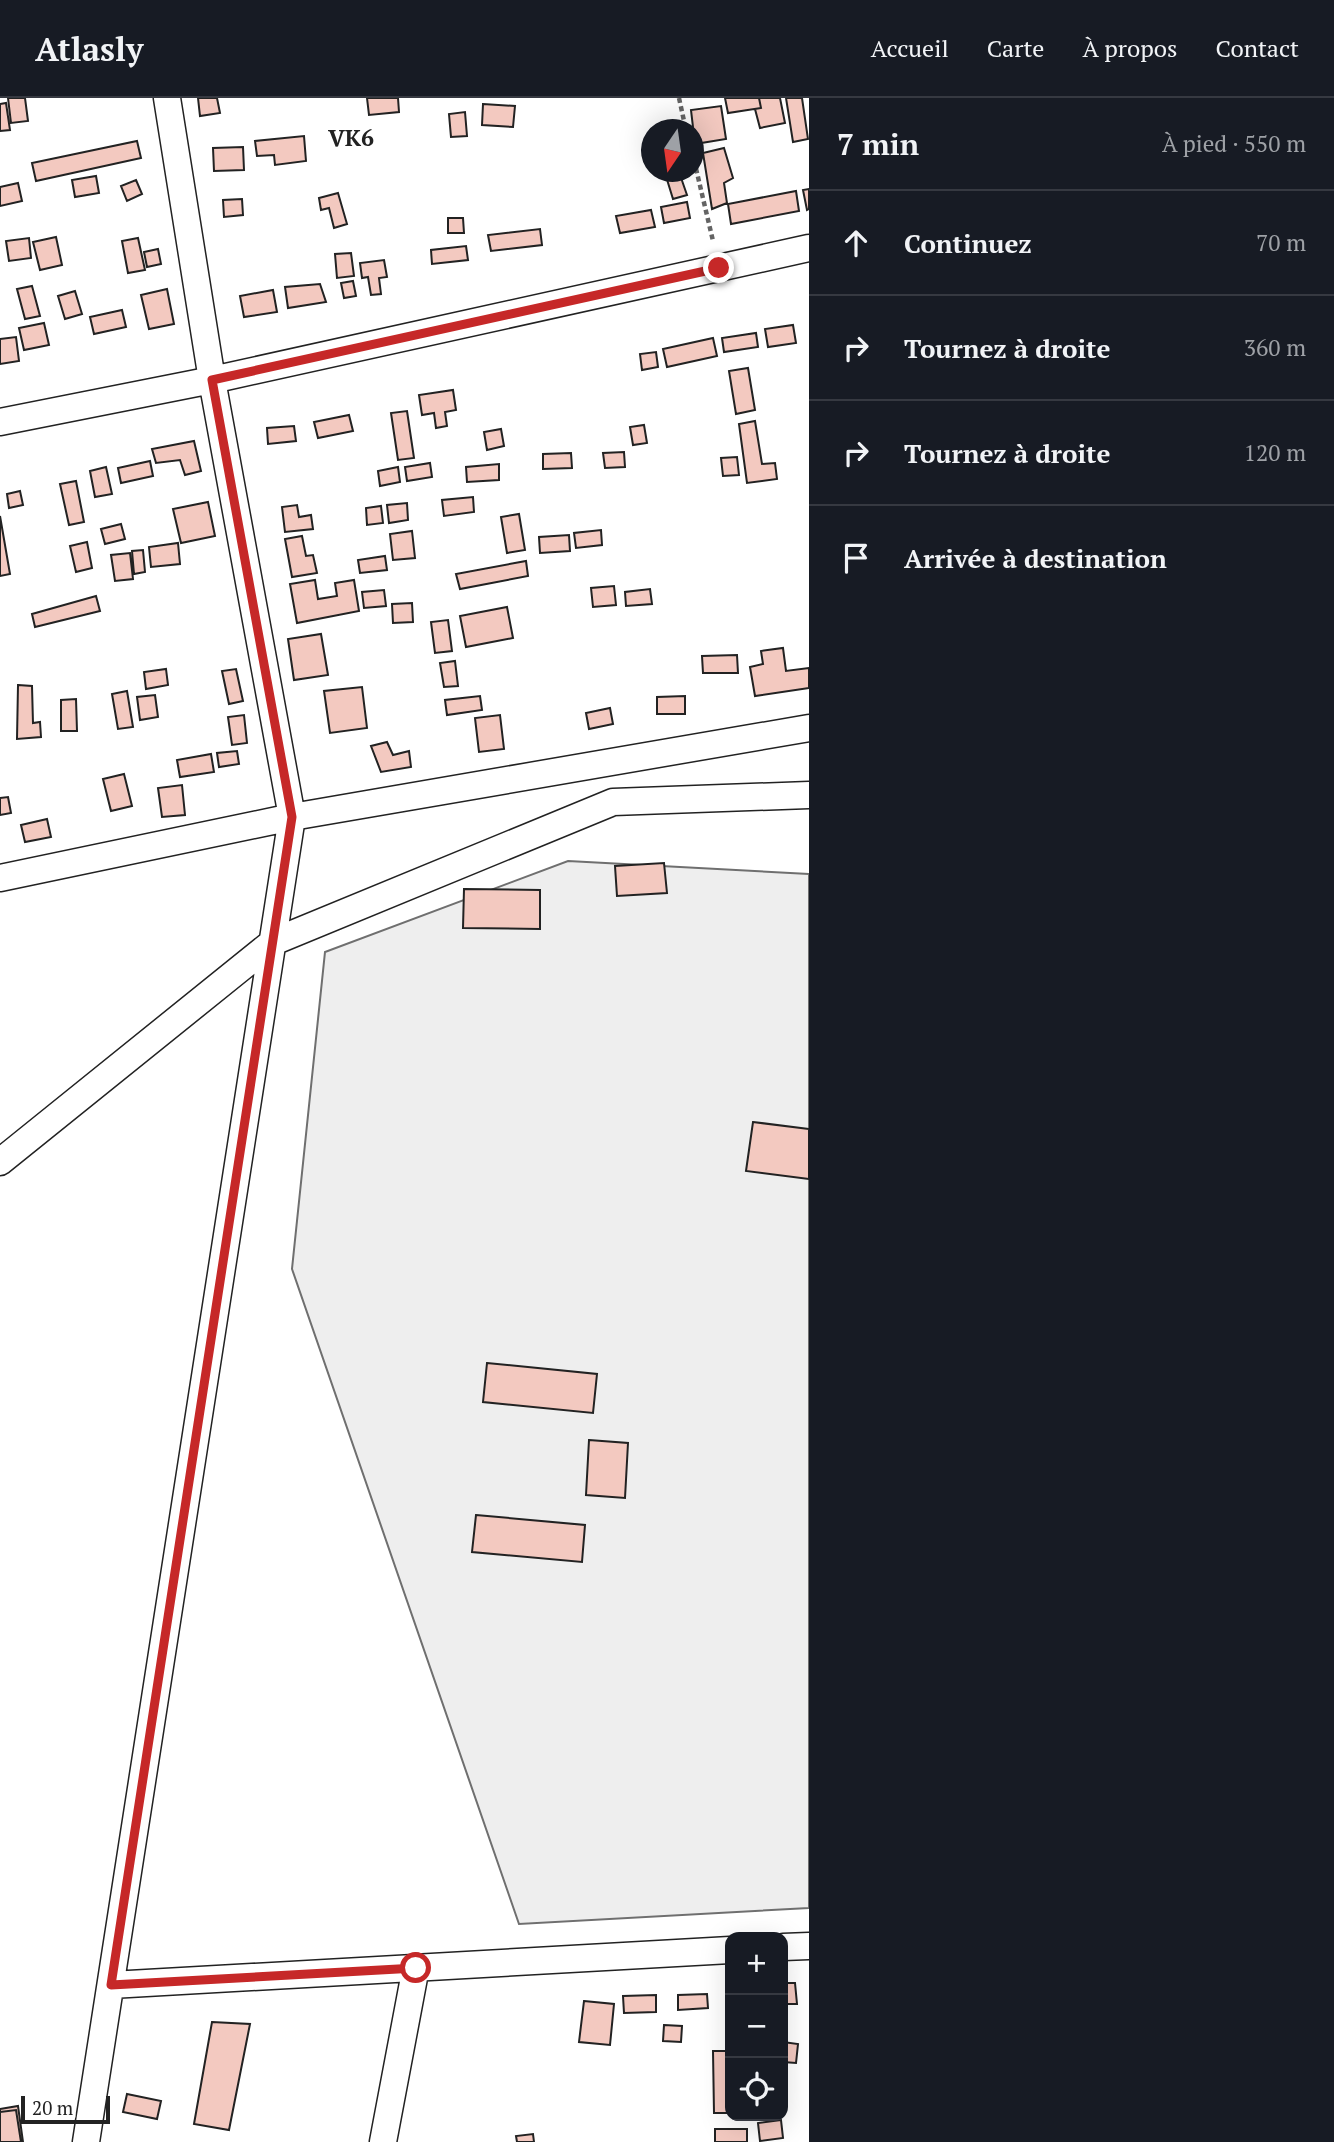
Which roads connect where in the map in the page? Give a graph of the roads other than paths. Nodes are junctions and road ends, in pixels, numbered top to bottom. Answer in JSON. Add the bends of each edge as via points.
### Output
{"nodes":[{"id":1,"x":167,"y":98,"type":"edge"},
{"id":2,"x":809,"y":248,"type":"edge"},
{"id":3,"x":212,"y":380,"type":"junction"},
{"id":4,"x":0,"y":422,"type":"edge"},
{"id":5,"x":809,"y":728,"type":"edge"},
{"id":6,"x":809,"y":795,"type":"edge"},
{"id":7,"x":292,"y":817,"type":"junction"},
{"id":8,"x":0,"y":878,"type":"edge"},
{"id":9,"x":273,"y":942,"type":"junction"},
{"id":10,"x":0,"y":1162,"type":"edge"},
{"id":11,"x":809,"y":1946,"type":"edge"},
{"id":12,"x":788,"y":1947,"type":"edge"},
{"id":13,"x":725,"y":1950,"type":"edge"},
{"id":14,"x":416,"y":1968,"type":"junction"},
{"id":15,"x":111,"y":1985,"type":"junction"},
{"id":16,"x":86,"y":2142,"type":"edge"},
{"id":17,"x":383,"y":2142,"type":"edge"}],
"edges":[{"from":1,"to":3,"type":"street"},
{"from":2,"to":3,"type":"street"},
{"from":3,"to":4,"type":"street"},
{"from":3,"to":7,"type":"street"},
{"from":5,"to":7,"type":"street"},
{"from":6,"to":9,"type":"street","via":[[613,802]]},
{"from":7,"to":8,"type":"street"},
{"from":7,"to":9,"type":"street"},
{"from":9,"to":10,"type":"street"},
{"from":9,"to":15,"type":"street"},
{"from":11,"to":12,"type":"street"},
{"from":13,"to":14,"type":"street"},
{"from":14,"to":15,"type":"street"},
{"from":14,"to":17,"type":"street"},
{"from":15,"to":16,"type":"street"}]}
